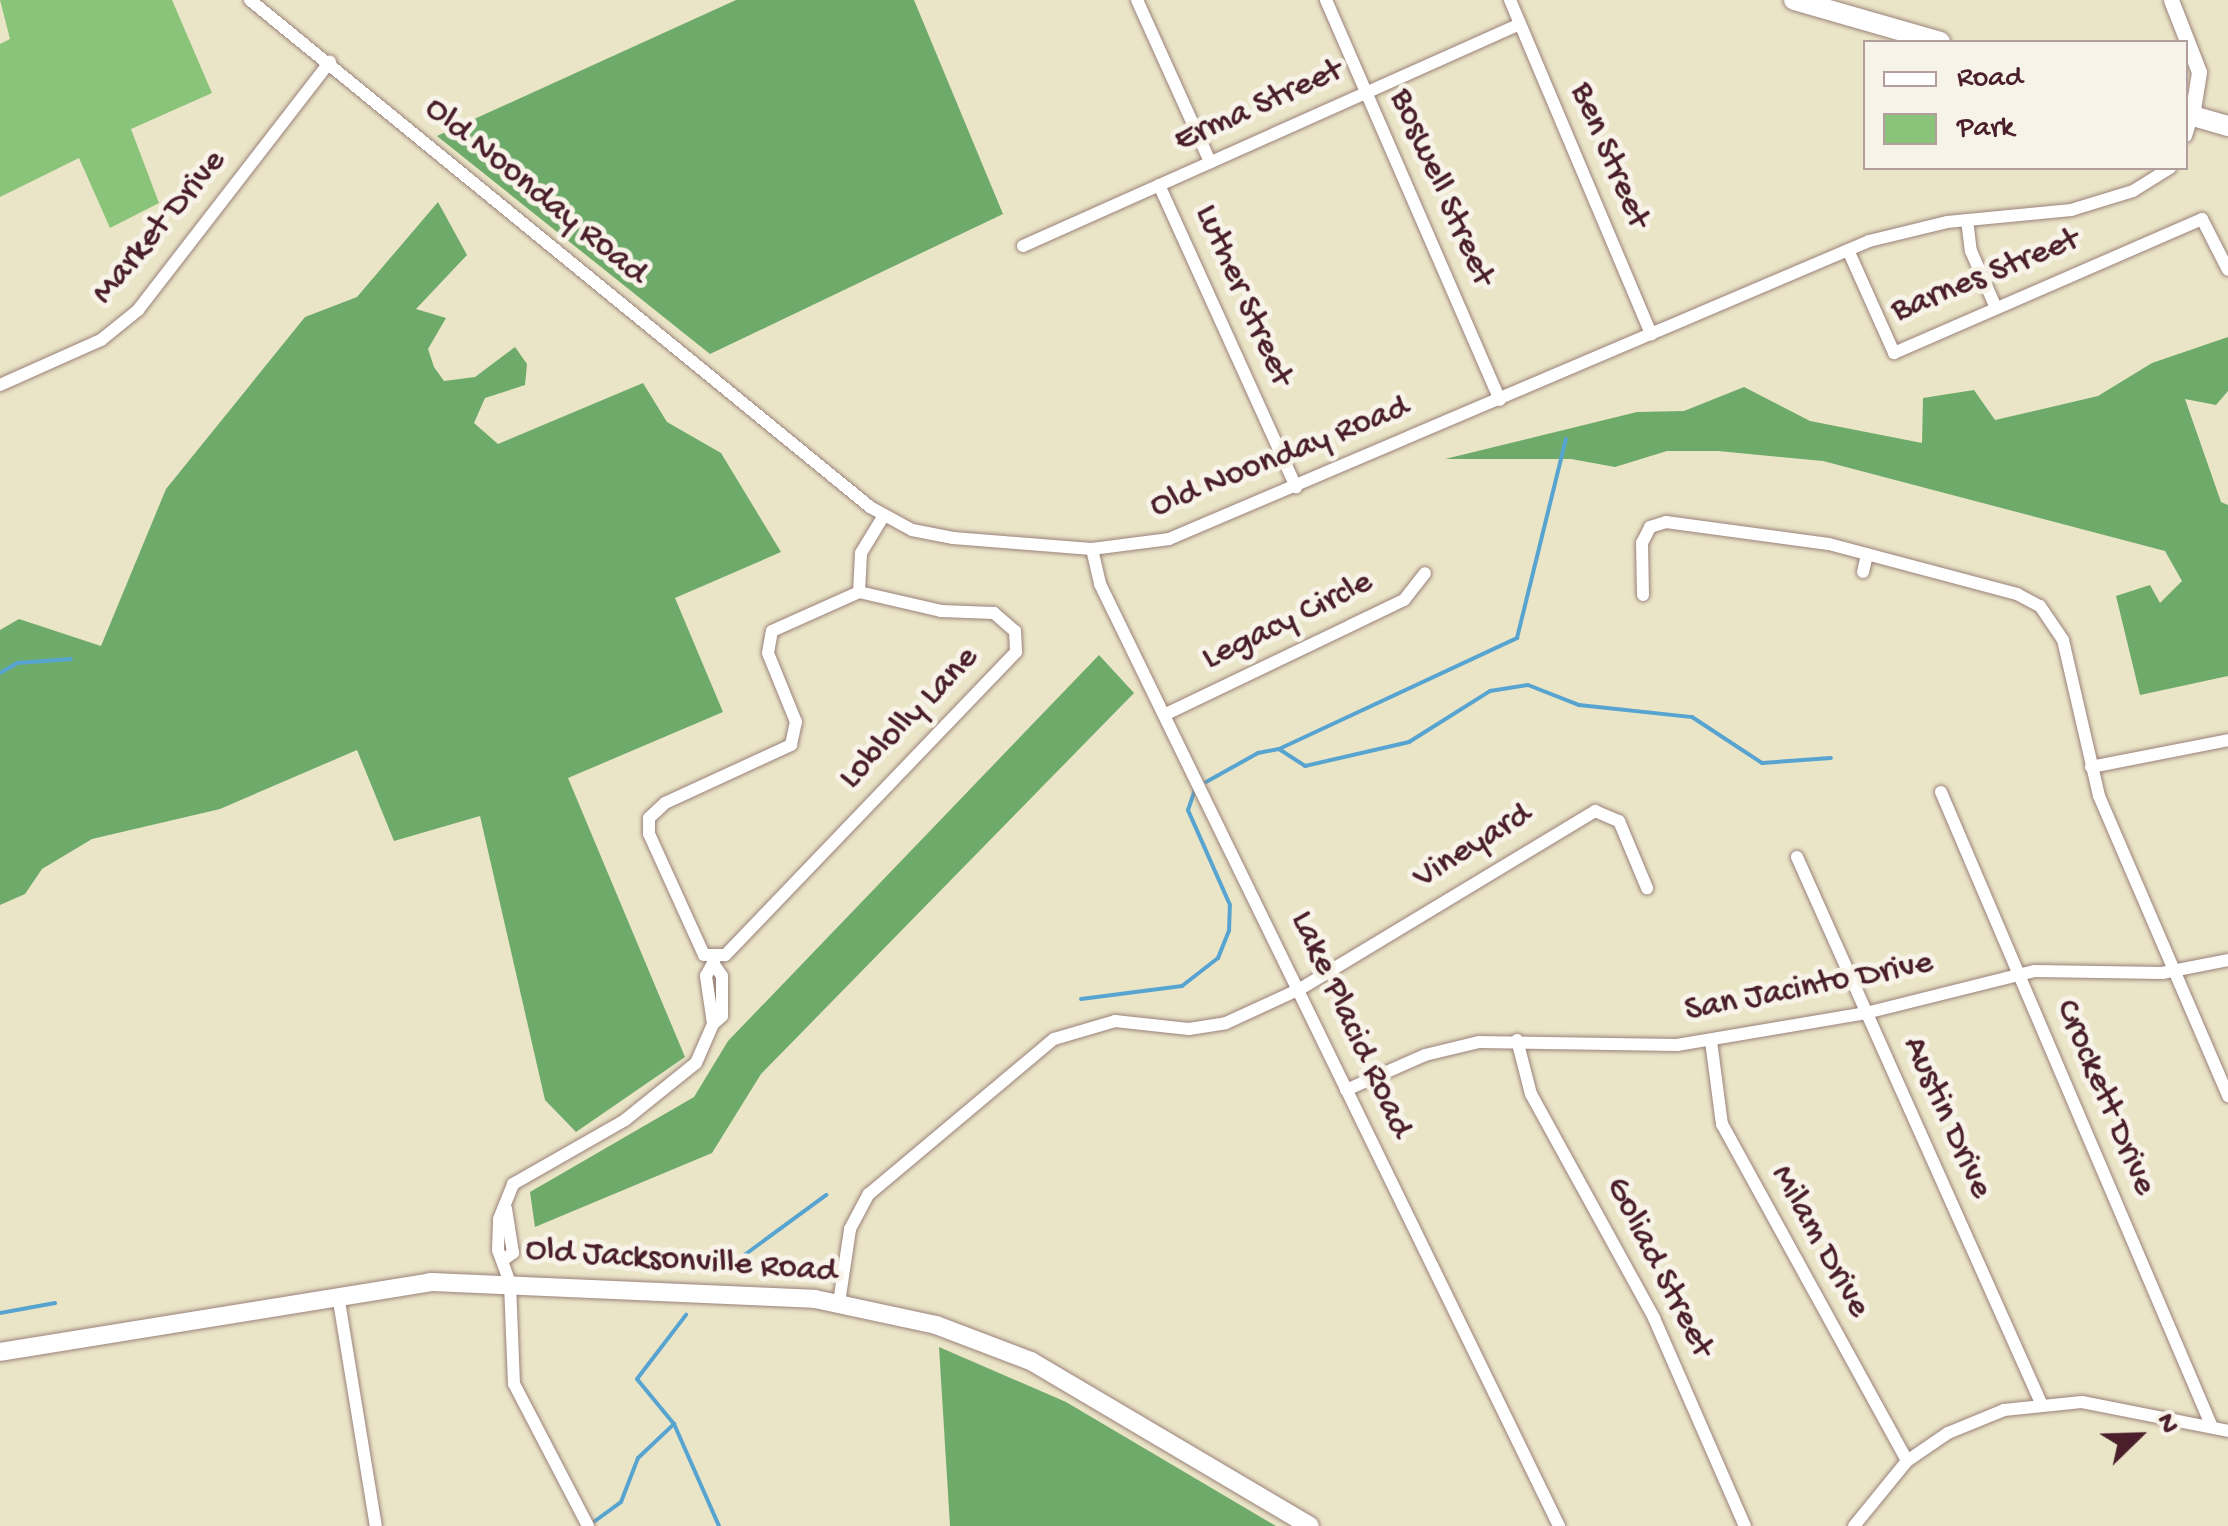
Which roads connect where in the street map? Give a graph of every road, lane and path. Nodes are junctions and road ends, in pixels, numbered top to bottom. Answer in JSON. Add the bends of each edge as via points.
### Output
{"nodes":[{"id":1,"x":250,"y":0,"type":"edge"},
{"id":2,"x":1137,"y":0,"type":"edge"},
{"id":3,"x":1326,"y":0,"type":"edge"},
{"id":4,"x":1510,"y":0,"type":"edge"},
{"id":5,"x":1794,"y":0,"type":"edge"},
{"id":6,"x":2171,"y":0,"type":"edge"},
{"id":7,"x":1520,"y":24,"type":"junction"},
{"id":8,"x":1933,"y":40,"type":"edge"},
{"id":9,"x":2187,"y":40,"type":"edge"},
{"id":10,"x":2188,"y":42,"type":"edge"},
{"id":11,"x":330,"y":62,"type":"junction"},
{"id":12,"x":1366,"y":93,"type":"junction"},
{"id":13,"x":2188,"y":122,"type":"edge"},
{"id":14,"x":2228,"y":126,"type":"edge"},
{"id":15,"x":1210,"y":162,"type":"junction"},
{"id":16,"x":2167,"y":170,"type":"edge"},
{"id":17,"x":1159,"y":185,"type":"junction"},
{"id":18,"x":1967,"y":220,"type":"junction"},
{"id":19,"x":1023,"y":246,"type":"dead end"},
{"id":20,"x":1848,"y":250,"type":"junction"},
{"id":21,"x":2228,"y":270,"type":"edge"},
{"id":22,"x":1996,"y":308,"type":"junction"},
{"id":23,"x":1650,"y":334,"type":"junction"},
{"id":24,"x":0,"y":384,"type":"edge"},
{"id":25,"x":1500,"y":400,"type":"junction"},
{"id":26,"x":1296,"y":487,"type":"junction"},
{"id":27,"x":884,"y":516,"type":"junction"},
{"id":28,"x":1092,"y":549,"type":"junction"},
{"id":29,"x":1867,"y":554,"type":"junction"},
{"id":30,"x":1863,"y":572,"type":"dead end"},
{"id":31,"x":1425,"y":573,"type":"dead end"},
{"id":32,"x":859,"y":592,"type":"junction"},
{"id":33,"x":1643,"y":595,"type":"dead end"},
{"id":34,"x":1166,"y":714,"type":"junction"},
{"id":35,"x":2228,"y":740,"type":"edge"},
{"id":36,"x":2092,"y":767,"type":"junction"},
{"id":37,"x":1940,"y":792,"type":"dead end"},
{"id":38,"x":1797,"y":857,"type":"dead end"},
{"id":39,"x":1647,"y":888,"type":"dead end"},
{"id":40,"x":2228,"y":960,"type":"edge"},
{"id":41,"x":715,"y":962,"type":"junction"},
{"id":42,"x":2174,"y":972,"type":"junction"},
{"id":43,"x":2018,"y":974,"type":"junction"},
{"id":44,"x":1300,"y":989,"type":"junction"},
{"id":45,"x":1866,"y":1013,"type":"junction"},
{"id":46,"x":1517,"y":1040,"type":"junction"},
{"id":47,"x":1711,"y":1041,"type":"junction"},
{"id":48,"x":1346,"y":1090,"type":"junction"},
{"id":49,"x":2228,"y":1096,"type":"edge"},
{"id":50,"x":510,"y":1283,"type":"junction"},
{"id":51,"x":338,"y":1295,"type":"junction"},
{"id":52,"x":839,"y":1303,"type":"junction"},
{"id":53,"x":0,"y":1352,"type":"edge"},
{"id":54,"x":2041,"y":1404,"type":"junction"},
{"id":55,"x":2212,"y":1428,"type":"junction"},
{"id":56,"x":2228,"y":1431,"type":"edge"},
{"id":57,"x":1907,"y":1461,"type":"junction"},
{"id":58,"x":376,"y":1526,"type":"edge"},
{"id":59,"x":588,"y":1526,"type":"edge"},
{"id":60,"x":1310,"y":1526,"type":"edge"},
{"id":61,"x":1558,"y":1526,"type":"edge"},
{"id":62,"x":1745,"y":1526,"type":"edge"},
{"id":63,"x":1854,"y":1526,"type":"edge"}],
"edges":[{"from":1,"to":11,"type":"street","name":"Old Noonday Road"},
{"from":2,"to":15,"type":"street","name":"Luther Street"},
{"from":3,"to":12,"type":"street","name":"Boswell Street"},
{"from":4,"to":7,"type":"street","name":"Ben Street"},
{"from":5,"to":8,"type":"main road"},
{"from":6,"to":9,"type":"street"},
{"from":7,"to":12,"type":"street","name":"Erma Street"},
{"from":7,"to":23,"type":"street","name":"Ben Street"},
{"from":10,"to":13,"type":"street","via":[[2200,72]]},
{"from":11,"to":24,"type":"street","name":"Market Drive","via":[[129,320],[88,346]]},
{"from":11,"to":27,"type":"street","name":"Old Noonday Road"},
{"from":12,"to":15,"type":"street","name":"Erma Street"},
{"from":12,"to":25,"type":"street","name":"Boswell Street"},
{"from":13,"to":14,"type":"main road"},
{"from":15,"to":17,"type":"street","name":"Erma Street"},
{"from":16,"to":18,"type":"street","name":"Old Noonday Road","via":[[2089,206]]},
{"from":17,"to":19,"type":"street","name":"Erma Street"},
{"from":17,"to":26,"type":"street","name":"Luther Street"},
{"from":18,"to":20,"type":"street","name":"Old Noonday Road","via":[[1900,230]]},
{"from":18,"to":22,"type":"street"},
{"from":20,"to":22,"type":"street","name":"Barnes Street","via":[[1894,353]]},
{"from":20,"to":23,"type":"street","name":"Old Noonday Road"},
{"from":21,"to":22,"type":"street","name":"Barnes Street","via":[[2202,219]]},
{"from":23,"to":25,"type":"street","name":"Old Noonday Road"},
{"from":25,"to":26,"type":"street","name":"Old Noonday Road"},
{"from":26,"to":28,"type":"street","name":"Old Noonday Road","via":[[1170,539]]},
{"from":27,"to":28,"type":"street","name":"Old Noonday Road","via":[[938,536]]},
{"from":27,"to":32,"type":"street","via":[[861,552]]},
{"from":28,"to":34,"type":"street","name":"Lake Placid Road","via":[[1100,584]]},
{"from":29,"to":30,"type":"street"},
{"from":29,"to":33,"type":"street","via":[[1657,523],[1645,533],[1640,553]]},
{"from":29,"to":36,"type":"street","via":[[2017,594],[2046,611],[2063,640]]},
{"from":31,"to":34,"type":"street","name":"Legacy Circle","via":[[1404,600]]},
{"from":32,"to":41,"type":"street","name":"Loblolly Lane","via":[[772,631],[768,652],[796,722],[791,745],[665,802],[649,818],[648,834],[696,946]]},
{"from":32,"to":41,"type":"street","name":"Loblolly Lane","via":[[941,611],[994,613],[1015,631],[1016,652]]},
{"from":34,"to":44,"type":"street","name":"Lake Placid Road"},
{"from":35,"to":36,"type":"street"},
{"from":36,"to":42,"type":"street"},
{"from":37,"to":43,"type":"street","name":"Crockett Drive"},
{"from":38,"to":45,"type":"street","name":"Austin Drive"},
{"from":39,"to":44,"type":"street","name":"Vineyard","via":[[1618,821],[1594,811]]},
{"from":40,"to":42,"type":"street","name":"San Jacinto Drive"},
{"from":41,"to":50,"type":"street","via":[[706,976],[713,1024],[696,1063],[625,1120],[518,1180],[498,1219],[498,1250]]},
{"from":42,"to":43,"type":"street","name":"San Jacinto Drive","via":[[2078,968]]},
{"from":42,"to":49,"type":"street"},
{"from":43,"to":45,"type":"street","name":"San Jacinto Drive"},
{"from":43,"to":55,"type":"street","name":"Crockett Drive"},
{"from":44,"to":48,"type":"street","name":"Lake Placid Road"},
{"from":44,"to":52,"type":"street","via":[[1216,1026],[1115,1021],[1044,1046],[868,1194],[850,1229]]},
{"from":45,"to":47,"type":"street","name":"San Jacinto Drive"},
{"from":45,"to":54,"type":"street","name":"Austin Drive"},
{"from":46,"to":47,"type":"street","name":"San Jacinto Drive"},
{"from":46,"to":48,"type":"street","name":"San Jacinto Drive","via":[[1425,1055]]},
{"from":46,"to":62,"type":"street","name":"Goliad Street","via":[[1531,1094],[1669,1349]]},
{"from":47,"to":57,"type":"street","name":"Milam Drive","via":[[1722,1124]]},
{"from":48,"to":61,"type":"street","name":"Lake Placid Road"},
{"from":50,"to":51,"type":"main road","name":"Old Jacksonville Road","via":[[430,1282]]},
{"from":50,"to":52,"type":"main road","name":"Old Jacksonville Road"},
{"from":50,"to":59,"type":"street","via":[[514,1384]]},
{"from":51,"to":53,"type":"main road","name":"Old Jacksonville Road"},
{"from":51,"to":58,"type":"street"},
{"from":52,"to":60,"type":"main road","name":"Old Jacksonville Road","via":[[936,1325],[1031,1361]]},
{"from":54,"to":55,"type":"street","via":[[2095,1404]]},
{"from":54,"to":57,"type":"street","via":[[1971,1421]]},
{"from":55,"to":56,"type":"street"},
{"from":57,"to":63,"type":"street"}]}
